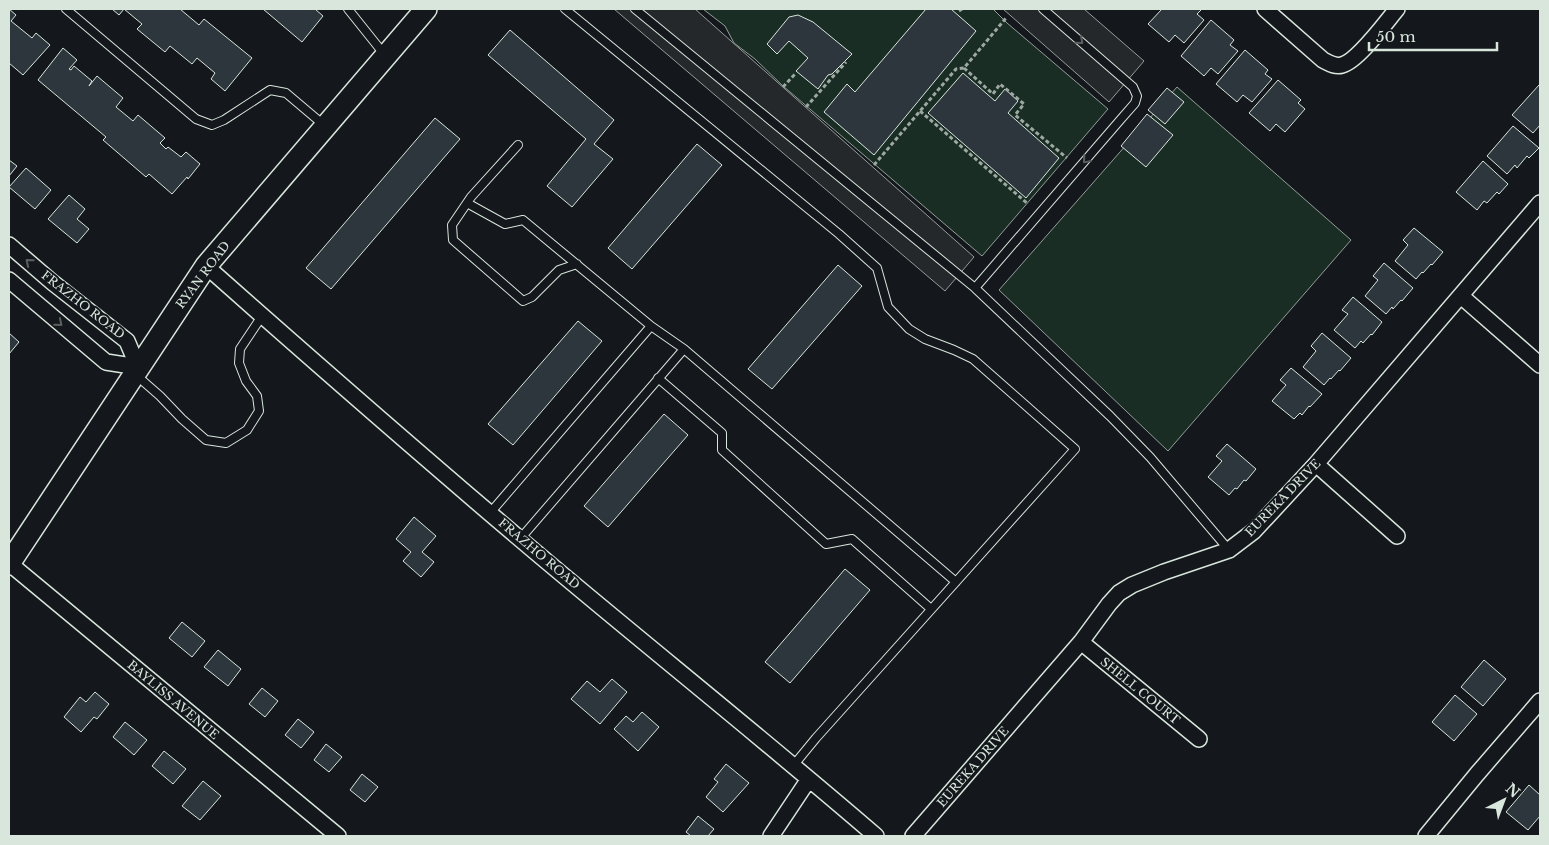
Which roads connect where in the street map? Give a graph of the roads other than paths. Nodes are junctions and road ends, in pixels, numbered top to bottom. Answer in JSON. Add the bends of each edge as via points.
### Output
{"nodes":[{"id":1,"x":66,"y":9,"type":"edge"},
{"id":2,"x":348,"y":9,"type":"edge"},
{"id":3,"x":426,"y":9,"type":"edge"},
{"id":4,"x":565,"y":9,"type":"edge"},
{"id":5,"x":635,"y":9,"type":"edge"},
{"id":6,"x":1043,"y":9,"type":"edge"},
{"id":7,"x":1264,"y":9,"type":"edge"},
{"id":8,"x":1397,"y":9,"type":"edge"},
{"id":9,"x":385,"y":56,"type":"junction"},
{"id":10,"x":324,"y":126,"type":"junction"},
{"id":11,"x":518,"y":145,"type":"dead end"},
{"id":12,"x":467,"y":203,"type":"junction"},
{"id":13,"x":1540,"y":203,"type":"edge"},
{"id":14,"x":9,"y":245,"type":"edge"},
{"id":15,"x":577,"y":264,"type":"junction"},
{"id":16,"x":206,"y":266,"type":"junction"},
{"id":17,"x":9,"y":280,"type":"edge"},
{"id":18,"x":975,"y":288,"type":"junction"},
{"id":19,"x":1461,"y":296,"type":"junction"},
{"id":20,"x":262,"y":316,"type":"junction"},
{"id":21,"x":652,"y":326,"type":"junction"},
{"id":22,"x":684,"y":349,"type":"junction"},
{"id":23,"x":1540,"y":365,"type":"edge"},
{"id":24,"x":136,"y":370,"type":"junction"},
{"id":25,"x":658,"y":378,"type":"junction"},
{"id":26,"x":1316,"y":464,"type":"junction"},
{"id":27,"x":490,"y":513,"type":"junction"},
{"id":28,"x":1397,"y":536,"type":"dead end"},
{"id":29,"x":520,"y":539,"type":"junction"},
{"id":30,"x":1229,"y":550,"type":"junction"},
{"id":31,"x":9,"y":563,"type":"edge"},
{"id":32,"x":956,"y":582,"type":"junction"},
{"id":33,"x":932,"y":609,"type":"junction"},
{"id":34,"x":1081,"y":642,"type":"junction"},
{"id":35,"x":1540,"y":701,"type":"edge"},
{"id":36,"x":1199,"y":739,"type":"dead end"},
{"id":37,"x":793,"y":766,"type":"junction"},
{"id":38,"x":809,"y":779,"type":"junction"},
{"id":39,"x":338,"y":836,"type":"edge"},
{"id":40,"x":771,"y":836,"type":"edge"},
{"id":41,"x":876,"y":836,"type":"edge"},
{"id":42,"x":913,"y":836,"type":"edge"},
{"id":43,"x":1426,"y":836,"type":"edge"}],
"edges":[{"from":1,"to":10,"type":"lane","via":[[196,118],[212,125],[270,90],[286,93]]},
{"from":2,"to":9,"type":"lane"},
{"from":3,"to":9,"type":"main road","name":"RYAN ROAD"},
{"from":4,"to":32,"type":"lane","via":[[877,268],[888,307],[908,329],[973,360],[1075,449]]},
{"from":5,"to":18,"type":"lane"},
{"from":6,"to":18,"type":"lane","one_way":true,"via":[[1133,87],[1137,96],[1122,119]]},
{"from":7,"to":8,"type":"street","via":[[1323,60],[1340,66],[1356,57]]},
{"from":9,"to":10,"type":"main road","name":"RYAN ROAD"},
{"from":10,"to":16,"type":"main road","name":"RYAN ROAD"},
{"from":11,"to":12,"type":"lane"},
{"from":12,"to":15,"type":"lane","via":[[505,224],[522,220]]},
{"from":12,"to":15,"type":"lane","via":[[452,225],[452,240],[523,301],[532,297],[559,270]]},
{"from":13,"to":19,"type":"street","name":"EUREKA DRIVE"},
{"from":24,"to":14,"type":"street","name":"FRAZHO ROAD","one_way":true,"via":[[127,341]]},
{"from":15,"to":21,"type":"lane"},
{"from":16,"to":20,"type":"street","name":"FRAZHO ROAD"},
{"from":16,"to":24,"type":"main road","name":"RYAN ROAD"},
{"from":17,"to":24,"type":"street","one_way":true,"via":[[106,362]]},
{"from":18,"to":30,"type":"lane","via":[[1150,456]]},
{"from":19,"to":23,"type":"street"},
{"from":19,"to":26,"type":"street","name":"EUREKA DRIVE"},
{"from":20,"to":24,"type":"lane","via":[[240,348],[239,363],[257,396],[259,411],[248,430],[226,443],[206,440]]},
{"from":20,"to":27,"type":"street","name":"FRAZHO ROAD"},
{"from":21,"to":22,"type":"lane"},
{"from":21,"to":27,"type":"lane"},
{"from":22,"to":25,"type":"lane"},
{"from":22,"to":32,"type":"lane"},
{"from":24,"to":31,"type":"main road","name":"RYAN ROAD"},
{"from":25,"to":29,"type":"lane"},
{"from":25,"to":33,"type":"lane","via":[[722,434],[722,450],[826,544],[852,539]]},
{"from":26,"to":28,"type":"street"},
{"from":26,"to":30,"type":"street","name":"EUREKA DRIVE","via":[[1254,531]]},
{"from":27,"to":29,"type":"street","name":"FRAZHO ROAD"},
{"from":29,"to":37,"type":"street","name":"FRAZHO ROAD"},
{"from":30,"to":34,"type":"street","name":"EUREKA DRIVE","via":[[1164,572],[1119,593]]},
{"from":31,"to":39,"type":"street","name":"BAYLISS AVENUE"},
{"from":32,"to":33,"type":"lane"},
{"from":33,"to":37,"type":"lane"},
{"from":34,"to":36,"type":"street","name":"SHELL COURT"},
{"from":34,"to":42,"type":"street","name":"EUREKA DRIVE"},
{"from":35,"to":43,"type":"street"},
{"from":37,"to":38,"type":"street","name":"FRAZHO ROAD"},
{"from":38,"to":40,"type":"street"},
{"from":38,"to":41,"type":"street","name":"FRAZHO ROAD"}]}
